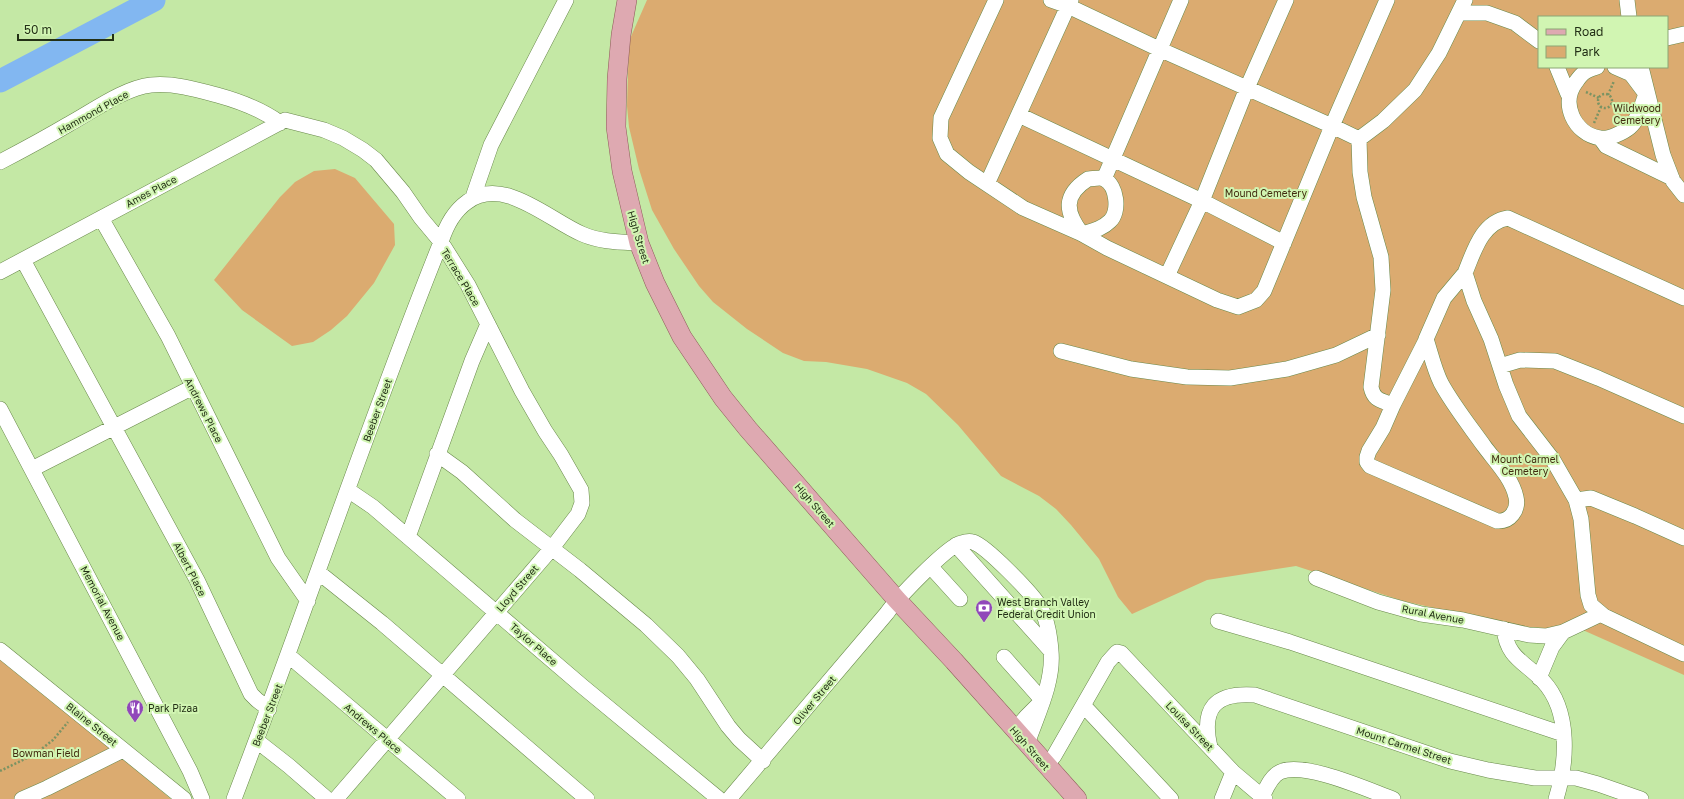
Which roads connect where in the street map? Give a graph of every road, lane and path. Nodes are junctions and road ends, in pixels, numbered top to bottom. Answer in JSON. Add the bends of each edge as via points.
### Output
{"nodes":[{"id":1,"x":566,"y":0,"type":"edge"},
{"id":2,"x":627,"y":0,"type":"edge"},
{"id":3,"x":996,"y":0,"type":"edge"},
{"id":4,"x":1051,"y":0,"type":"edge"},
{"id":5,"x":1181,"y":0,"type":"edge"},
{"id":6,"x":1286,"y":0,"type":"edge"},
{"id":7,"x":1387,"y":0,"type":"edge"},
{"id":8,"x":1627,"y":0,"type":"edge"},
{"id":9,"x":1069,"y":3,"type":"edge"},
{"id":10,"x":1462,"y":6,"type":"edge"},
{"id":11,"x":1629,"y":16,"type":"edge"},
{"id":12,"x":1684,"y":34,"type":"edge"},
{"id":13,"x":1668,"y":38,"type":"edge"},
{"id":14,"x":1538,"y":40,"type":"edge"},
{"id":15,"x":1159,"y":49,"type":"junction"},
{"id":16,"x":1556,"y":68,"type":"edge"},
{"id":17,"x":1591,"y":68,"type":"edge"},
{"id":18,"x":1617,"y":68,"type":"edge"},
{"id":19,"x":1641,"y":68,"type":"edge"},
{"id":20,"x":1579,"y":70,"type":"edge"},
{"id":21,"x":1247,"y":88,"type":"junction"},
{"id":22,"x":1568,"y":94,"type":"junction"},
{"id":23,"x":1646,"y":94,"type":"junction"},
{"id":24,"x":1598,"y":102,"type":"joint"},
{"id":25,"x":1018,"y":115,"type":"junction"},
{"id":26,"x":280,"y":123,"type":"junction"},
{"id":27,"x":1332,"y":126,"type":"junction"},
{"id":28,"x":1359,"y":139,"type":"junction"},
{"id":29,"x":1601,"y":139,"type":"junction"},
{"id":30,"x":1112,"y":160,"type":"junction"},
{"id":31,"x":0,"y":162,"type":"edge"},
{"id":32,"x":1672,"y":178,"type":"junction"},
{"id":33,"x":1104,"y":179,"type":"junction"},
{"id":34,"x":987,"y":184,"type":"junction"},
{"id":35,"x":1684,"y":195,"type":"edge"},
{"id":36,"x":473,"y":197,"type":"junction"},
{"id":37,"x":1202,"y":201,"type":"junction"},
{"id":38,"x":101,"y":218,"type":"junction"},
{"id":39,"x":1082,"y":234,"type":"junction"},
{"id":40,"x":441,"y":242,"type":"junction"},
{"id":41,"x":639,"y":243,"type":"junction"},
{"id":42,"x":1284,"y":243,"type":"junction"},
{"id":43,"x":23,"y":260,"type":"junction"},
{"id":44,"x":0,"y":272,"type":"edge"},
{"id":45,"x":1465,"y":272,"type":"junction"},
{"id":46,"x":1167,"y":276,"type":"junction"},
{"id":47,"x":1684,"y":298,"type":"edge"},
{"id":48,"x":488,"y":324,"type":"junction"},
{"id":49,"x":1378,"y":335,"type":"junction"},
{"id":50,"x":1426,"y":340,"type":"junction"},
{"id":51,"x":1061,"y":351,"type":"dead end"},
{"id":52,"x":1500,"y":366,"type":"junction"},
{"id":53,"x":193,"y":387,"type":"junction"},
{"id":54,"x":1393,"y":405,"type":"junction"},
{"id":55,"x":0,"y":409,"type":"edge"},
{"id":56,"x":1684,"y":416,"type":"edge"},
{"id":57,"x":113,"y":427,"type":"junction"},
{"id":58,"x":437,"y":454,"type":"junction"},
{"id":59,"x":32,"y":469,"type":"junction"},
{"id":60,"x":348,"y":490,"type":"junction"},
{"id":61,"x":583,"y":496,"type":"joint"},
{"id":62,"x":1576,"y":500,"type":"junction"},
{"id":63,"x":408,"y":537,"type":"junction"},
{"id":64,"x":1684,"y":538,"type":"edge"},
{"id":65,"x":956,"y":545,"type":"junction"},
{"id":66,"x":552,"y":548,"type":"junction"},
{"id":67,"x":931,"y":567,"type":"junction"},
{"id":68,"x":318,"y":572,"type":"junction"},
{"id":69,"x":1316,"y":578,"type":"dead end"},
{"id":70,"x":960,"y":599,"type":"dead end"},
{"id":71,"x":897,"y":600,"type":"junction"},
{"id":72,"x":308,"y":601,"type":"junction"},
{"id":73,"x":496,"y":612,"type":"junction"},
{"id":74,"x":1601,"y":614,"type":"junction"},
{"id":75,"x":1218,"y":621,"type":"dead end"},
{"id":76,"x":1504,"y":629,"type":"junction"},
{"id":77,"x":1563,"y":632,"type":"junction"},
{"id":78,"x":0,"y":650,"type":"edge"},
{"id":79,"x":1051,"y":650,"type":"junction"},
{"id":80,"x":1684,"y":654,"type":"edge"},
{"id":81,"x":289,"y":656,"type":"junction"},
{"id":82,"x":1004,"y":657,"type":"dead end"},
{"id":83,"x":442,"y":675,"type":"junction"},
{"id":84,"x":1539,"y":678,"type":"junction"},
{"id":85,"x":1043,"y":701,"type":"junction"},
{"id":86,"x":1084,"y":706,"type":"junction"},
{"id":87,"x":269,"y":709,"type":"junction"},
{"id":88,"x":77,"y":712,"type":"junction"},
{"id":89,"x":1015,"y":730,"type":"junction"},
{"id":90,"x":1564,"y":734,"type":"junction"},
{"id":91,"x":387,"y":739,"type":"junction"},
{"id":92,"x":257,"y":741,"type":"junction"},
{"id":93,"x":1028,"y":744,"type":"junction"},
{"id":94,"x":1210,"y":747,"type":"junction"},
{"id":95,"x":123,"y":750,"type":"junction"},
{"id":96,"x":763,"y":761,"type":"junction"},
{"id":97,"x":1046,"y":765,"type":"junction"},
{"id":98,"x":0,"y":771,"type":"edge"},
{"id":99,"x":1233,"y":772,"type":"junction"},
{"id":100,"x":1561,"y":778,"type":"junction"},
{"id":101,"x":48,"y":794,"type":"edge"},
{"id":102,"x":1263,"y":798,"type":"edge"},
{"id":103,"x":22,"y":799,"type":"edge"},
{"id":104,"x":184,"y":799,"type":"edge"},
{"id":105,"x":202,"y":799,"type":"edge"},
{"id":106,"x":234,"y":799,"type":"edge"},
{"id":107,"x":327,"y":799,"type":"edge"},
{"id":108,"x":336,"y":799,"type":"edge"},
{"id":109,"x":458,"y":799,"type":"edge"},
{"id":110,"x":587,"y":799,"type":"edge"},
{"id":111,"x":719,"y":799,"type":"edge"},
{"id":112,"x":729,"y":799,"type":"edge"},
{"id":113,"x":1077,"y":799,"type":"edge"},
{"id":114,"x":1171,"y":799,"type":"edge"},
{"id":115,"x":1222,"y":799,"type":"edge"},
{"id":116,"x":1393,"y":799,"type":"edge"},
{"id":117,"x":1556,"y":799,"type":"edge"},
{"id":118,"x":1641,"y":799,"type":"edge"}],
"edges":[{"from":1,"to":36,"type":"street","via":[[491,145]]},
{"from":2,"to":41,"type":"main road","name":"High Street","via":[[617,79],[616,127],[622,171]]},
{"from":3,"to":34,"type":"street","via":[[941,118],[940,138],[947,154]]},
{"from":4,"to":9,"type":"street"},
{"from":5,"to":15,"type":"street"},
{"from":6,"to":21,"type":"street"},
{"from":7,"to":27,"type":"street"},
{"from":8,"to":11,"type":"street"},
{"from":9,"to":15,"type":"street"},
{"from":9,"to":25,"type":"street"},
{"from":10,"to":14,"type":"street","via":[[1515,23]]},
{"from":10,"to":28,"type":"street","via":[[1439,53],[1415,90],[1383,121]]},
{"from":12,"to":13,"type":"street"},
{"from":15,"to":21,"type":"street"},
{"from":15,"to":30,"type":"street"},
{"from":16,"to":22,"type":"street"},
{"from":17,"to":20,"type":"street"},
{"from":18,"to":23,"type":"street","via":[[1631,74]]},
{"from":19,"to":23,"type":"street"},
{"from":20,"to":22,"type":"street"},
{"from":21,"to":27,"type":"street"},
{"from":21,"to":37,"type":"street"},
{"from":22,"to":29,"type":"street","via":[[1572,118],[1579,127]]},
{"from":23,"to":29,"type":"street","via":[[1631,126],[1623,132]]},
{"from":23,"to":32,"type":"street"},
{"from":24,"to":24,"type":"path","via":[[1604,94],[1611,100],[1610,106],[1606,108]]},
{"from":25,"to":30,"type":"street"},
{"from":25,"to":34,"type":"street"},
{"from":26,"to":31,"type":"street","name":"Hammond Place","via":[[256,108],[223,97],[188,88],[150,86],[132,90],[104,104]]},
{"from":26,"to":38,"type":"street","name":"Ames Place"},
{"from":26,"to":40,"type":"street","name":"Terrace Place","via":[[285,120],[324,130],[363,150],[388,173]]},
{"from":27,"to":28,"type":"street"},
{"from":27,"to":42,"type":"street"},
{"from":28,"to":49,"type":"street","via":[[1364,197],[1380,257],[1383,290]]},
{"from":29,"to":32,"type":"street","via":[[1606,146]]},
{"from":30,"to":33,"type":"street"},
{"from":30,"to":37,"type":"street"},
{"from":32,"to":35,"type":"street"},
{"from":33,"to":39,"type":"street","via":[[1116,195],[1112,220],[1100,228]]},
{"from":33,"to":39,"type":"street","via":[[1088,178],[1078,185],[1069,198],[1073,223]]},
{"from":34,"to":39,"type":"street","via":[[1022,208]]},
{"from":36,"to":40,"type":"street","name":"Beeber Street","via":[[452,217]]},
{"from":36,"to":41,"type":"street","via":[[483,193],[510,196],[581,234],[615,242]]},
{"from":37,"to":42,"type":"street"},
{"from":37,"to":46,"type":"street"},
{"from":38,"to":43,"type":"street","name":"Ames Place"},
{"from":38,"to":53,"type":"street","name":"Andrews Place"},
{"from":39,"to":46,"type":"street"},
{"from":40,"to":48,"type":"street","name":"Terrace Place","via":[[468,285]]},
{"from":40,"to":60,"type":"street","name":"Beeber Street","via":[[407,326]]},
{"from":41,"to":71,"type":"main road","name":"High Street","via":[[668,312],[692,354],[723,398]]},
{"from":42,"to":46,"type":"street","via":[[1264,291],[1256,300],[1238,307]]},
{"from":43,"to":44,"type":"street","name":"Ames Place"},
{"from":43,"to":57,"type":"street"},
{"from":45,"to":47,"type":"street","via":[[1484,233],[1492,224],[1508,218]]},
{"from":45,"to":50,"type":"street","via":[[1444,298]]},
{"from":45,"to":52,"type":"street"},
{"from":48,"to":58,"type":"street"},
{"from":48,"to":61,"type":"street","name":"Terrace Place"},
{"from":49,"to":51,"type":"street","via":[[1336,355],[1287,369],[1230,378],[1187,377],[1131,369]]},
{"from":49,"to":54,"type":"street","via":[[1371,387],[1373,395]]},
{"from":50,"to":54,"type":"street"},
{"from":50,"to":54,"type":"street","via":[[1441,382],[1514,491],[1517,498],[1511,517],[1497,521],[1370,466],[1367,457]]},
{"from":52,"to":56,"type":"street","via":[[1520,360],[1555,361]]},
{"from":52,"to":62,"type":"street","via":[[1519,416],[1553,460]]},
{"from":53,"to":57,"type":"street"},
{"from":53,"to":72,"type":"street","name":"Andrews Place","via":[[278,558]]},
{"from":55,"to":59,"type":"street","name":"Memorial Avenue"},
{"from":57,"to":59,"type":"street"},
{"from":57,"to":87,"type":"street","name":"Albert Place","via":[[196,580],[251,694]]},
{"from":58,"to":63,"type":"street"},
{"from":58,"to":66,"type":"street"},
{"from":59,"to":105,"type":"street","name":"Memorial Avenue","via":[[183,757]]},
{"from":60,"to":63,"type":"street","name":"Taylor Place","via":[[373,507]]},
{"from":60,"to":68,"type":"street","name":"Beeber Street"},
{"from":61,"to":66,"type":"street","name":"Lloyd Street","via":[[578,514]]},
{"from":62,"to":64,"type":"street","via":[[1591,498]]},
{"from":62,"to":74,"type":"street","via":[[1584,542],[1588,595],[1592,605]]},
{"from":63,"to":73,"type":"street","name":"Taylor Place"},
{"from":65,"to":67,"type":"street","name":"Oliver Street"},
{"from":65,"to":79,"type":"street"},
{"from":65,"to":79,"type":"street","via":[[972,542],[984,548],[1011,573],[1040,607]]},
{"from":66,"to":73,"type":"street","name":"Lloyd Street"},
{"from":66,"to":96,"type":"street","via":[[646,625],[678,656],[697,679],[728,726]]},
{"from":67,"to":70,"type":"street"},
{"from":67,"to":71,"type":"street","name":"Oliver Street"},
{"from":68,"to":72,"type":"street","name":"Beeber Street"},
{"from":68,"to":83,"type":"street"},
{"from":69,"to":76,"type":"street","name":"Rural Avenue","via":[[1378,602],[1414,612]]},
{"from":71,"to":89,"type":"main road","name":"High Street"},
{"from":71,"to":96,"type":"street","name":"Oliver Street"},
{"from":72,"to":81,"type":"street","name":"Beeber Street"},
{"from":73,"to":83,"type":"street","name":"Lloyd Street"},
{"from":73,"to":111,"type":"street","name":"Taylor Place"},
{"from":74,"to":77,"type":"street","name":"Rural Avenue"},
{"from":74,"to":80,"type":"street"},
{"from":75,"to":90,"type":"street","via":[[1290,642]]},
{"from":76,"to":77,"type":"street","name":"Rural Avenue","via":[[1546,636]]},
{"from":76,"to":84,"type":"street","via":[[1510,650]]},
{"from":77,"to":84,"type":"street","via":[[1552,647]]},
{"from":78,"to":88,"type":"street","name":"Blaine Street"},
{"from":79,"to":85,"type":"street"},
{"from":81,"to":87,"type":"street","name":"Beeber Street"},
{"from":81,"to":91,"type":"street","name":"Andrews Place"},
{"from":82,"to":85,"type":"street"},
{"from":83,"to":91,"type":"street","name":"Lloyd Street"},
{"from":83,"to":110,"type":"street"},
{"from":84,"to":90,"type":"street","via":[[1556,701]]},
{"from":85,"to":89,"type":"street","via":[[1033,708]]},
{"from":85,"to":93,"type":"street"},
{"from":86,"to":94,"type":"street","name":"Louisa Street","via":[[1108,662],[1117,652],[1121,653]]},
{"from":86,"to":97,"type":"street"},
{"from":86,"to":114,"type":"street"},
{"from":87,"to":92,"type":"street","name":"Beeber Street"},
{"from":88,"to":95,"type":"street","name":"Blaine Street"},
{"from":88,"to":98,"type":"path","via":[[54,740],[35,754]]},
{"from":89,"to":93,"type":"main road","name":"High Street"},
{"from":90,"to":100,"type":"street"},
{"from":91,"to":108,"type":"street","name":"Lloyd Street"},
{"from":91,"to":109,"type":"street","name":"Andrews Place"},
{"from":92,"to":106,"type":"street","name":"Beeber Street"},
{"from":92,"to":107,"type":"street"},
{"from":93,"to":97,"type":"main road","name":"High Street"},
{"from":94,"to":99,"type":"street","name":"Louisa Street"},
{"from":94,"to":100,"type":"street","name":"Mount Carmel Street","via":[[1206,732],[1212,707],[1230,695],[1255,695],[1450,761],[1534,778]]},
{"from":95,"to":101,"type":"street"},
{"from":95,"to":104,"type":"street","name":"Blaine Street"},
{"from":96,"to":112,"type":"street","name":"Oliver Street"},
{"from":97,"to":113,"type":"main road","name":"High Street"},
{"from":99,"to":102,"type":"street","name":"Louisa Street"},
{"from":99,"to":115,"type":"street"},
{"from":100,"to":117,"type":"street"},
{"from":100,"to":118,"type":"street","name":"Mount Carmel Street","via":[[1576,778]]},
{"from":101,"to":103,"type":"street"},
{"from":102,"to":116,"type":"street","via":[[1276,774],[1281,771],[1306,770]]}]}
